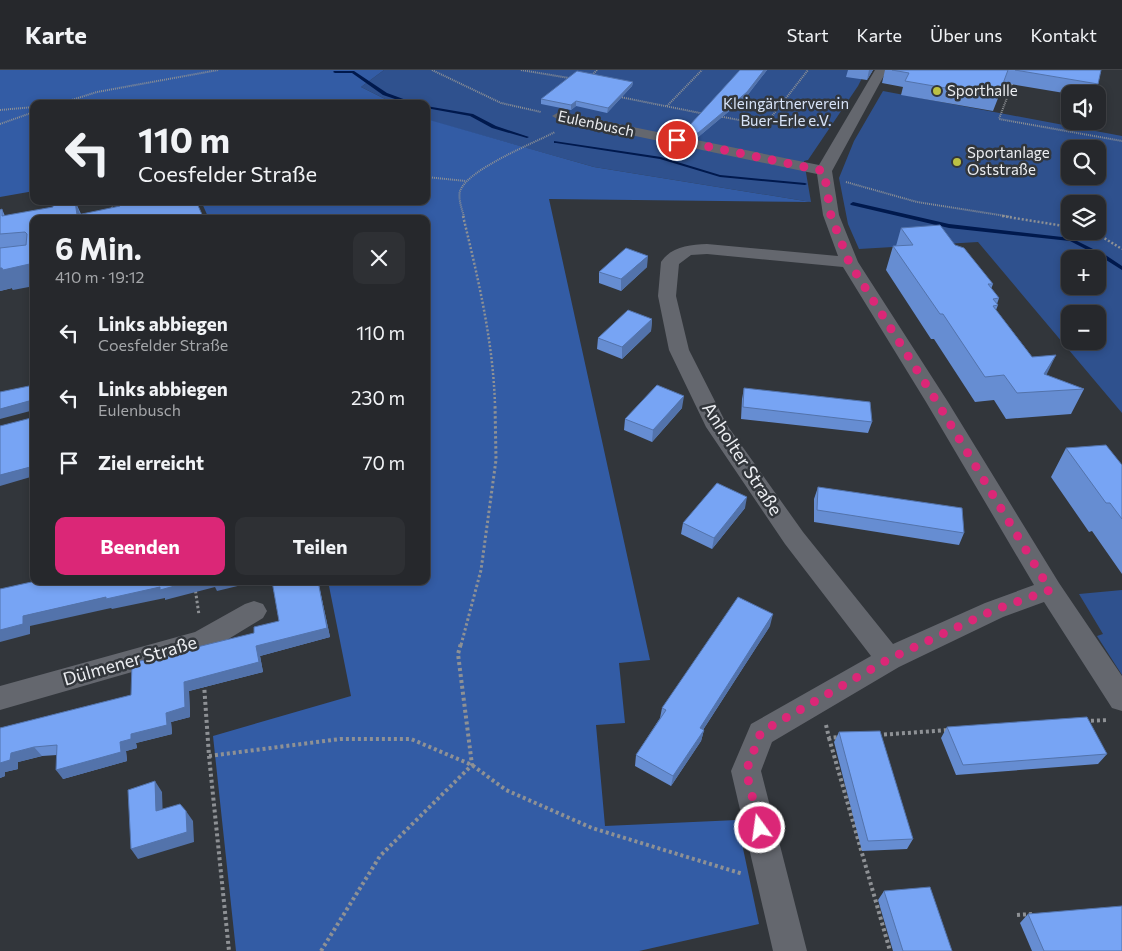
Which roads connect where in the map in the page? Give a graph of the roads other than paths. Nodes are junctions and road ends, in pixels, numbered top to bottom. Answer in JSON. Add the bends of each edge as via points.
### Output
{"nodes":[{"id":1,"x":881,"y":70,"type":"edge"},
{"id":2,"x":559,"y":116,"type":"road end"},
{"id":3,"x":824,"y":171,"type":"junction"},
{"id":4,"x":849,"y":262,"type":"junction"},
{"id":5,"x":1050,"y":590,"type":"junction"},
{"id":6,"x":254,"y":611,"type":"dead end"},
{"id":7,"x":889,"y":659,"type":"junction"},
{"id":8,"x":0,"y":698,"type":"edge"},
{"id":9,"x":1122,"y":699,"type":"edge"},
{"id":10,"x":790,"y":951,"type":"edge"}],
"edges":[{"from":1,"to":3,"type":"street"},
{"from":2,"to":3,"type":"street","name":"Eulenbusch"},
{"from":3,"to":4,"type":"street","via":[[831,216]]},
{"from":4,"to":5,"type":"street"},
{"from":4,"to":7,"type":"street","name":"Anholter Straße","via":[[687,250],[670,262],[667,296],[679,350],[717,427],[794,538]]},
{"from":5,"to":7,"type":"street","via":[[994,610]]},
{"from":5,"to":9,"type":"street"},
{"from":6,"to":8,"type":"street","name":"Dülmener Straße","via":[[202,640]]},
{"from":7,"to":10,"type":"street","via":[[761,732],[746,771]]}]}
